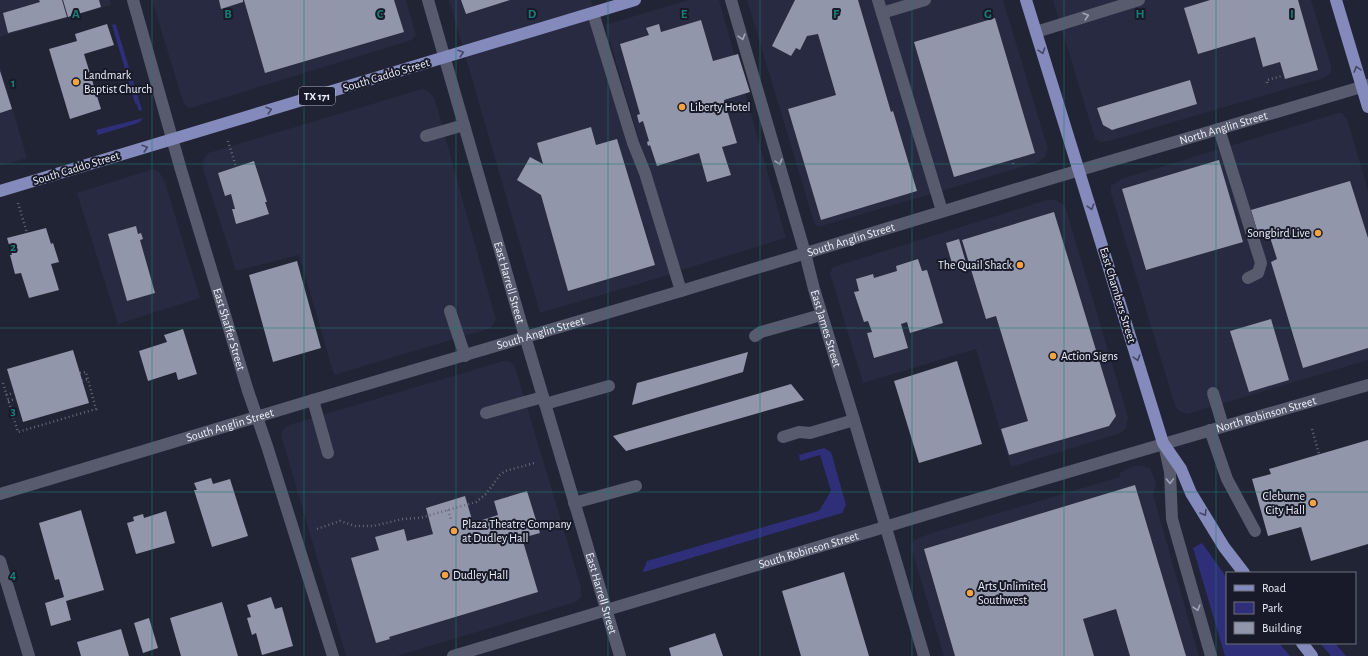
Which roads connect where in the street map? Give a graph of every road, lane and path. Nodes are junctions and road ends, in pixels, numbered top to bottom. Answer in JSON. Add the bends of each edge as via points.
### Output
{"nodes":[{"id":1,"x":133,"y":0,"type":"edge"},
{"id":2,"x":428,"y":0,"type":"edge"},
{"id":3,"x":635,"y":0,"type":"edge"},
{"id":4,"x":731,"y":0,"type":"edge"},
{"id":5,"x":878,"y":0,"type":"edge"},
{"id":6,"x":925,"y":0,"type":"edge"},
{"id":7,"x":1026,"y":0,"type":"edge"},
{"id":8,"x":1138,"y":0,"type":"edge"},
{"id":9,"x":1336,"y":0,"type":"edge"},
{"id":10,"x":593,"y":12,"type":"junction"},
{"id":11,"x":882,"y":13,"type":"junction"},
{"id":12,"x":1036,"y":32,"type":"junction"},
{"id":13,"x":445,"y":58,"type":"junction"},
{"id":14,"x":1282,"y":76,"type":"dead end"},
{"id":15,"x":1267,"y":83,"type":"dead end"},
{"id":16,"x":1365,"y":86,"type":"edge"},
{"id":17,"x":1368,"y":107,"type":"edge"},
{"id":18,"x":222,"y":124,"type":"junction"},
{"id":19,"x":464,"y":125,"type":"junction"},
{"id":20,"x":1219,"y":129,"type":"junction"},
{"id":21,"x":426,"y":136,"type":"dead end"},
{"id":22,"x":172,"y":140,"type":"junction"},
{"id":23,"x":1013,"y":163,"type":"dead end"},
{"id":24,"x":1014,"y":167,"type":"dead end"},
{"id":25,"x":236,"y":168,"type":"dead end"},
{"id":26,"x":1080,"y":170,"type":"junction"},
{"id":27,"x":14,"y":187,"type":"junction"},
{"id":28,"x":0,"y":191,"type":"edge"},
{"id":29,"x":942,"y":211,"type":"junction"},
{"id":30,"x":27,"y":233,"type":"dead end"},
{"id":31,"x":805,"y":253,"type":"junction"},
{"id":32,"x":1248,"y":278,"type":"dead end"},
{"id":33,"x":681,"y":292,"type":"junction"},
{"id":34,"x":450,"y":311,"type":"dead end"},
{"id":35,"x":822,"y":315,"type":"junction"},
{"id":36,"x":755,"y":336,"type":"dead end"},
{"id":37,"x":525,"y":337,"type":"junction"},
{"id":38,"x":465,"y":356,"type":"junction"},
{"id":39,"x":80,"y":374,"type":"dead end"},
{"id":40,"x":88,"y":379,"type":"junction"},
{"id":41,"x":82,"y":381,"type":"dead end"},
{"id":42,"x":3,"y":383,"type":"dead end"},
{"id":43,"x":1368,"y":385,"type":"edge"},
{"id":44,"x":609,"y":386,"type":"dead end"},
{"id":45,"x":14,"y":393,"type":"dead end"},
{"id":46,"x":1213,"y":393,"type":"dead end"},
{"id":47,"x":6,"y":395,"type":"junction"},
{"id":48,"x":16,"y":399,"type":"dead end"},
{"id":49,"x":313,"y":400,"type":"junction"},
{"id":50,"x":544,"y":400,"type":"junction"},
{"id":51,"x":8,"y":401,"type":"junction"},
{"id":52,"x":486,"y":413,"type":"dead end"},
{"id":53,"x":257,"y":417,"type":"junction"},
{"id":54,"x":854,"y":420,"type":"junction"},
{"id":55,"x":1223,"y":426,"type":"junction"},
{"id":56,"x":1312,"y":429,"type":"dead end"},
{"id":57,"x":1210,"y":430,"type":"junction"},
{"id":58,"x":783,"y":437,"type":"dead end"},
{"id":59,"x":1163,"y":443,"type":"junction"},
{"id":60,"x":328,"y":453,"type":"dead end"},
{"id":61,"x":1319,"y":454,"type":"dead end"},
{"id":62,"x":535,"y":463,"type":"dead end"},
{"id":63,"x":636,"y":486,"type":"dead end"},
{"id":64,"x":0,"y":494,"type":"edge"},
{"id":65,"x":574,"y":503,"type":"junction"},
{"id":66,"x":448,"y":510,"type":"junction"},
{"id":67,"x":451,"y":519,"type":"dead end"},
{"id":68,"x":885,"y":527,"type":"junction"},
{"id":69,"x":317,"y":529,"type":"dead end"},
{"id":70,"x":1256,"y":531,"type":"dead end"},
{"id":71,"x":0,"y":561,"type":"edge"},
{"id":72,"x":1243,"y":572,"type":"edge"},
{"id":73,"x":606,"y":609,"type":"junction"},
{"id":74,"x":1303,"y":644,"type":"edge"},
{"id":75,"x":29,"y":656,"type":"edge"},
{"id":76,"x":333,"y":656,"type":"edge"},
{"id":77,"x":453,"y":656,"type":"edge"},
{"id":78,"x":620,"y":656,"type":"edge"},
{"id":79,"x":924,"y":656,"type":"edge"},
{"id":80,"x":1211,"y":656,"type":"edge"},
{"id":81,"x":1312,"y":656,"type":"edge"}],
"edges":[{"from":1,"to":22,"type":"street","name":"East Shaffer Street"},
{"from":2,"to":13,"type":"street","name":"East Harrell Street"},
{"from":3,"to":10,"type":"main road","name":"South Caddo Street","number":"TX 171"},
{"from":4,"to":31,"type":"street","name":"East James Street","one_way":true},
{"from":5,"to":11,"type":"street"},
{"from":6,"to":11,"type":"street"},
{"from":7,"to":12,"type":"main road","name":"East Chambers Street"},
{"from":12,"to":8,"type":"street","one_way":true},
{"from":16,"to":9,"type":"main road","one_way":true},
{"from":13,"to":10,"type":"main road","name":"South Caddo Street","number":"TX 171","one_way":true},
{"from":10,"to":33,"type":"street","via":[[633,143],[646,173]]},
{"from":11,"to":29,"type":"street"},
{"from":12,"to":26,"type":"main road","name":"East Chambers Street","one_way":true},
{"from":18,"to":13,"type":"main road","name":"South Caddo Street","number":"TX 171","one_way":true},
{"from":13,"to":19,"type":"street","name":"East Harrell Street"},
{"from":14,"to":15,"type":"path","via":[[1267,80]]},
{"from":16,"to":17,"type":"main road"},
{"from":16,"to":20,"type":"street","name":"North Anglin Street"},
{"from":18,"to":22,"type":"main road","name":"South Caddo Street","number":"TX 171"},
{"from":18,"to":25,"type":"path"},
{"from":19,"to":21,"type":"street"},
{"from":19,"to":37,"type":"street","name":"East Harrell Street"},
{"from":20,"to":26,"type":"street","name":"North Anglin Street"},
{"from":20,"to":32,"type":"street","via":[[1261,263],[1258,273]]},
{"from":27,"to":22,"type":"main road","name":"South Caddo Street","number":"TX 171","one_way":true},
{"from":22,"to":53,"type":"street","name":"East Shaffer Street"},
{"from":23,"to":24,"type":"path"},
{"from":26,"to":29,"type":"street","name":"South Anglin Street"},
{"from":26,"to":59,"type":"main road","name":"East Chambers Street","one_way":true},
{"from":27,"to":28,"type":"main road","name":"South Caddo Street","number":"TX 171"},
{"from":27,"to":30,"type":"path"},
{"from":29,"to":31,"type":"street","name":"South Anglin Street"},
{"from":31,"to":33,"type":"street","name":"South Anglin Street"},
{"from":31,"to":35,"type":"street","name":"East James Street"},
{"from":33,"to":37,"type":"street","name":"South Anglin Street"},
{"from":34,"to":38,"type":"street"},
{"from":35,"to":36,"type":"street","via":[[760,332]]},
{"from":35,"to":54,"type":"street","name":"East James Street"},
{"from":37,"to":38,"type":"street","name":"South Anglin Street"},
{"from":37,"to":50,"type":"street","name":"East Harrell Street"},
{"from":38,"to":49,"type":"street","name":"South Anglin Street"},
{"from":39,"to":40,"type":"path","via":[[86,372]]},
{"from":40,"to":41,"type":"path"},
{"from":40,"to":51,"type":"path","via":[[96,409],[18,432]]},
{"from":42,"to":47,"type":"path"},
{"from":43,"to":55,"type":"street","name":"North Robinson Street"},
{"from":44,"to":50,"type":"street"},
{"from":45,"to":47,"type":"path"},
{"from":46,"to":55,"type":"street"},
{"from":47,"to":51,"type":"path"},
{"from":48,"to":51,"type":"path"},
{"from":49,"to":53,"type":"street","name":"South Anglin Street"},
{"from":49,"to":60,"type":"street"},
{"from":50,"to":52,"type":"street"},
{"from":50,"to":65,"type":"street","name":"East Harrell Street"},
{"from":53,"to":64,"type":"street","name":"South Anglin Street"},
{"from":53,"to":76,"type":"street","name":"East Shaffer Street"},
{"from":54,"to":58,"type":"street","via":[[810,433],[799,432]]},
{"from":54,"to":68,"type":"street","name":"East James Street"},
{"from":55,"to":57,"type":"street","name":"North Robinson Street"},
{"from":56,"to":61,"type":"path"},
{"from":57,"to":59,"type":"street","name":"North Robinson Street"},
{"from":57,"to":70,"type":"street","via":[[1227,479]]},
{"from":59,"to":68,"type":"street","name":"South Robinson Street"},
{"from":59,"to":72,"type":"main road","name":"East Chambers Street","one_way":true,"via":[[1181,469],[1191,493],[1224,547]]},
{"from":59,"to":80,"type":"street","one_way":true,"via":[[1170,472],[1172,519]]},
{"from":62,"to":66,"type":"path","via":[[505,472],[476,502]]},
{"from":63,"to":65,"type":"street"},
{"from":65,"to":73,"type":"street","name":"East Harrell Street"},
{"from":66,"to":67,"type":"path"},
{"from":66,"to":69,"type":"path","via":[[373,526],[355,526],[340,522]]},
{"from":68,"to":73,"type":"street","name":"South Robinson Street"},
{"from":68,"to":79,"type":"street","name":"East James Street"},
{"from":71,"to":75,"type":"street"},
{"from":73,"to":77,"type":"street","name":"South Robinson Street"},
{"from":73,"to":78,"type":"street","name":"East Harrell Street"},
{"from":74,"to":81,"type":"main road"}]}
